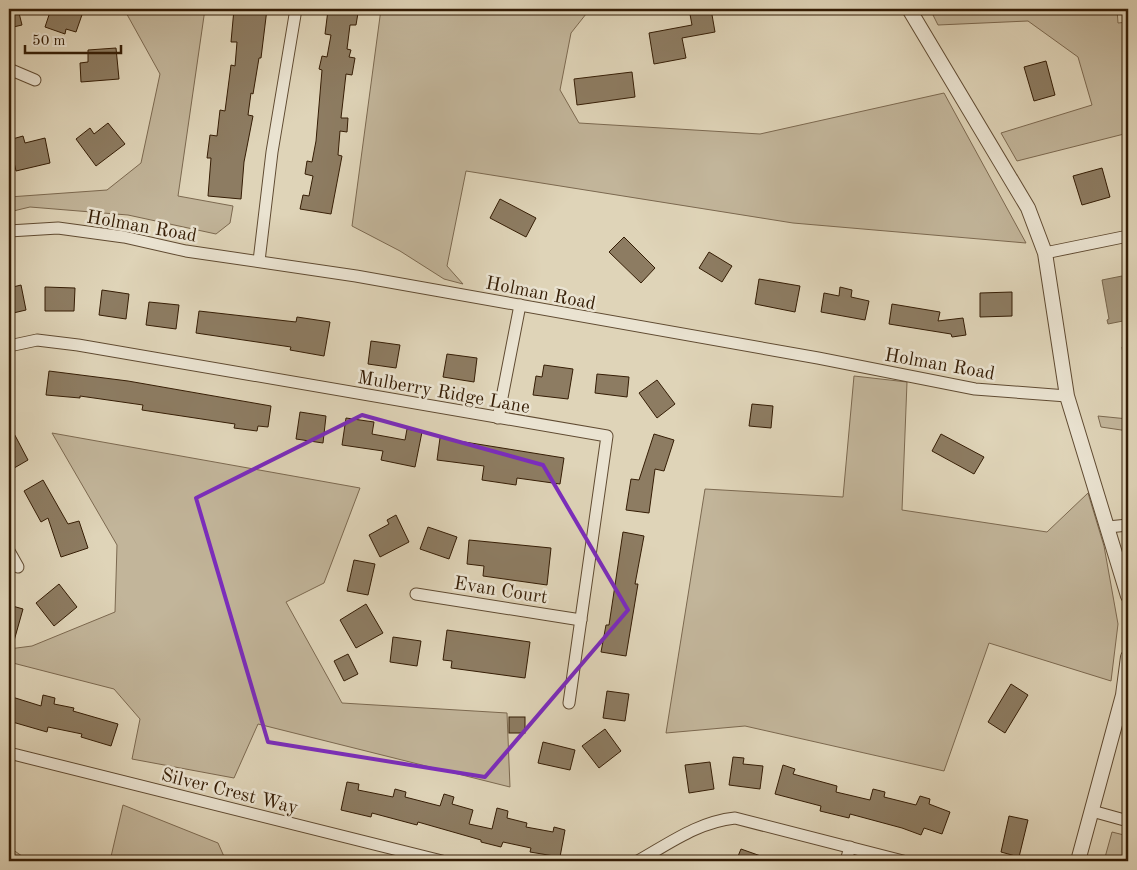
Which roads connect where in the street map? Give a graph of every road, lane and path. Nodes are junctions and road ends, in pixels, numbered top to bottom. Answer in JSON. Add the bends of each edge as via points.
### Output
{"nodes":[{"id":1,"x":296,"y":9,"type":"edge"},
{"id":2,"x":910,"y":9,"type":"edge"},
{"id":3,"x":9,"y":69,"type":"edge"},
{"id":4,"x":35,"y":80,"type":"dead end"},
{"id":5,"x":9,"y":231,"type":"edge"},
{"id":6,"x":1128,"y":236,"type":"edge"},
{"id":7,"x":1045,"y":253,"type":"junction"},
{"id":8,"x":259,"y":261,"type":"junction"},
{"id":9,"x":520,"y":305,"type":"junction"},
{"id":10,"x":9,"y":346,"type":"edge"},
{"id":11,"x":1067,"y":396,"type":"junction"},
{"id":12,"x":498,"y":418,"type":"junction"},
{"id":13,"x":1128,"y":525,"type":"edge"},
{"id":14,"x":1108,"y":527,"type":"junction"},
{"id":15,"x":9,"y":550,"type":"edge"},
{"id":16,"x":18,"y":567,"type":"dead end"},
{"id":17,"x":416,"y":594,"type":"dead end"},
{"id":18,"x":1128,"y":596,"type":"edge"},
{"id":19,"x":581,"y":620,"type":"junction"},
{"id":20,"x":1128,"y":657,"type":"edge"},
{"id":21,"x":570,"y":703,"type":"dead end"},
{"id":22,"x":9,"y":753,"type":"edge"},
{"id":23,"x":1092,"y":811,"type":"junction"},
{"id":24,"x":1128,"y":821,"type":"edge"},
{"id":25,"x":850,"y":847,"type":"junction"},
{"id":26,"x":442,"y":861,"type":"edge"},
{"id":27,"x":638,"y":861,"type":"edge"},
{"id":28,"x":846,"y":861,"type":"edge"},
{"id":29,"x":903,"y":861,"type":"edge"},
{"id":30,"x":1078,"y":861,"type":"edge"}],
"edges":[{"from":1,"to":8,"type":"street","via":[[272,152]]},
{"from":2,"to":7,"type":"street","via":[[1028,208]]},
{"from":3,"to":4,"type":"street"},
{"from":5,"to":8,"type":"street","name":"Holman Road","via":[[58,228]]},
{"from":6,"to":7,"type":"street"},
{"from":7,"to":11,"type":"street"},
{"from":8,"to":9,"type":"street","name":"Holman Road"},
{"from":9,"to":11,"type":"street","name":"Holman Road","via":[[975,389]]},
{"from":9,"to":12,"type":"street"},
{"from":10,"to":12,"type":"street","name":"Mulberry Ridge Lane","via":[[37,340],[78,345]]},
{"from":11,"to":14,"type":"street"},
{"from":12,"to":19,"type":"street","name":"Mulberry Ridge Lane","via":[[608,436]]},
{"from":13,"to":14,"type":"street"},
{"from":14,"to":18,"type":"street"},
{"from":15,"to":16,"type":"street"},
{"from":17,"to":19,"type":"street","name":"Evan Court"},
{"from":19,"to":21,"type":"street","name":"Mulberry Ridge Lane"},
{"from":20,"to":23,"type":"street","via":[[1123,695]]},
{"from":22,"to":26,"type":"street","name":"Silver Crest Way"},
{"from":23,"to":24,"type":"street"},
{"from":23,"to":30,"type":"street"},
{"from":25,"to":27,"type":"street","via":[[735,818],[716,820],[692,829]]},
{"from":25,"to":28,"type":"street"},
{"from":25,"to":29,"type":"street"}]}
